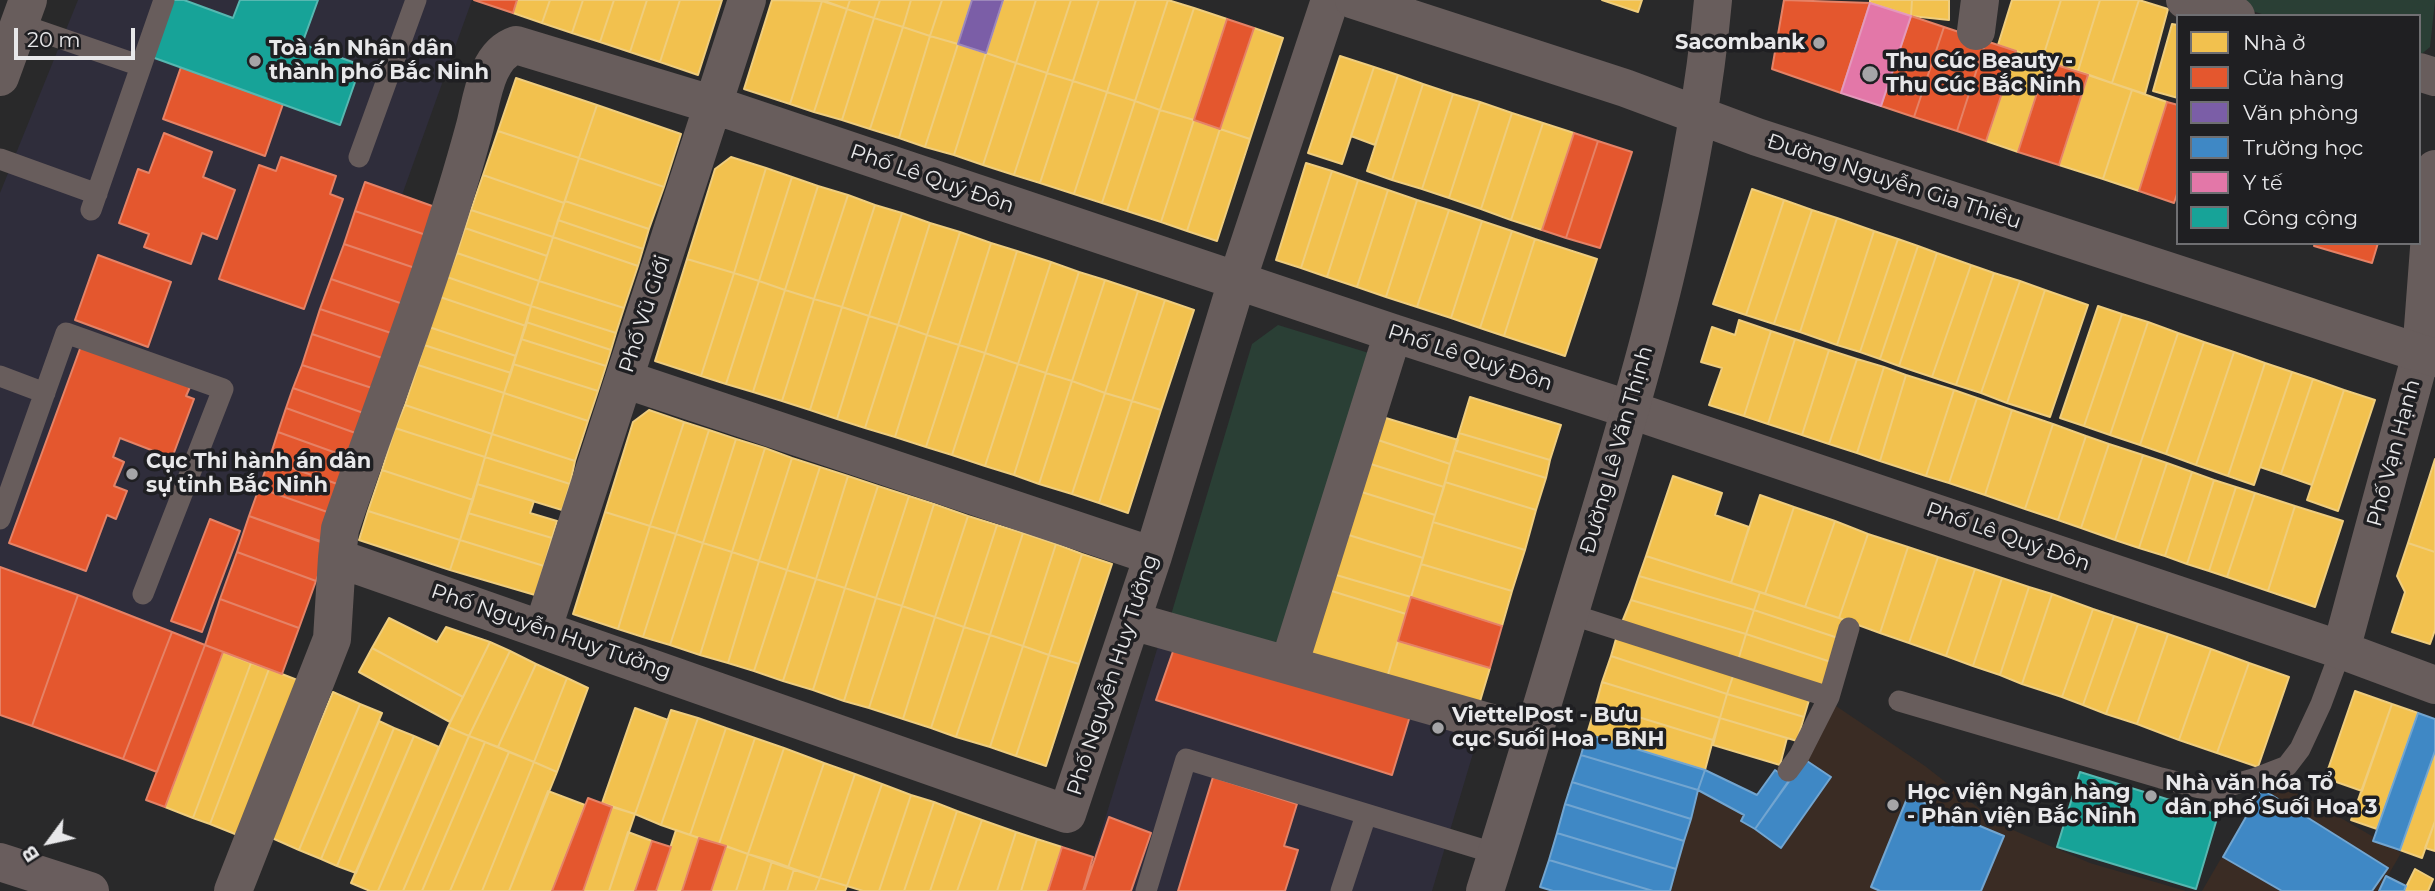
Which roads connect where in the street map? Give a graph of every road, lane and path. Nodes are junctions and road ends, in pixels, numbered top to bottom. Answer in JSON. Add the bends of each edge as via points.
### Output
{"nodes":[{"id":1,"x":163,"y":0,"type":"edge"},
{"id":2,"x":416,"y":0,"type":"edge"},
{"id":3,"x":747,"y":0,"type":"edge"},
{"id":4,"x":1330,"y":0,"type":"edge"},
{"id":5,"x":1354,"y":0,"type":"edge"},
{"id":6,"x":1713,"y":0,"type":"edge"},
{"id":7,"x":2185,"y":0,"type":"edge"},
{"id":8,"x":23,"y":12,"type":"edge"},
{"id":9,"x":2230,"y":14,"type":"edge"},
{"id":10,"x":141,"y":66,"type":"junction"},
{"id":11,"x":0,"y":77,"type":"edge"},
{"id":12,"x":713,"y":105,"type":"junction"},
{"id":13,"x":1699,"y":114,"type":"junction"},
{"id":14,"x":359,"y":157,"type":"dead end"},
{"id":15,"x":0,"y":159,"type":"edge"},
{"id":16,"x":2435,"y":169,"type":"edge"},
{"id":17,"x":1237,"y":281,"type":"junction"},
{"id":18,"x":1393,"y":333,"type":"junction"},
{"id":19,"x":2428,"y":356,"type":"edge"},
{"id":20,"x":0,"y":376,"type":"edge"},
{"id":21,"x":624,"y":379,"type":"junction"},
{"id":22,"x":45,"y":393,"type":"junction"},
{"id":23,"x":1631,"y":410,"type":"junction"},
{"id":24,"x":0,"y":519,"type":"edge"},
{"id":25,"x":1153,"y":556,"type":"junction"},
{"id":26,"x":337,"y":558,"type":"junction"},
{"id":27,"x":143,"y":594,"type":"dead end"},
{"id":28,"x":1570,"y":614,"type":"junction"},
{"id":29,"x":1132,"y":621,"type":"junction"},
{"id":30,"x":543,"y":628,"type":"junction"},
{"id":31,"x":1849,"y":628,"type":"dead end"},
{"id":32,"x":2341,"y":650,"type":"junction"},
{"id":33,"x":1289,"y":665,"type":"junction"},
{"id":34,"x":2435,"y":685,"type":"edge"},
{"id":35,"x":1829,"y":697,"type":"junction"},
{"id":36,"x":1899,"y":701,"type":"dead end"},
{"id":37,"x":1534,"y":735,"type":"junction"},
{"id":38,"x":1788,"y":772,"type":"dead end"},
{"id":39,"x":1366,"y":815,"type":"junction"},
{"id":40,"x":1497,"y":854,"type":"junction"},
{"id":41,"x":0,"y":862,"type":"edge"},
{"id":42,"x":89,"y":891,"type":"edge"},
{"id":43,"x":233,"y":891,"type":"edge"},
{"id":44,"x":1146,"y":891,"type":"edge"},
{"id":45,"x":1341,"y":891,"type":"edge"},
{"id":46,"x":1485,"y":891,"type":"edge"}],
"edges":[{"from":1,"to":10,"type":"lane"},
{"from":2,"to":14,"type":"lane"},
{"from":3,"to":12,"type":"street","name":"Phố Vũ Giới"},
{"from":4,"to":17,"type":"street","name":"Phố Nguyễn Huy Tưởng"},
{"from":5,"to":13,"type":"street","name":"Đường Nguyễn Gia Thiều"},
{"from":6,"to":13,"type":"street","name":"Đường Lê Văn Thịnh"},
{"from":7,"to":9,"type":"street"},
{"from":8,"to":10,"type":"lane"},
{"from":8,"to":11,"type":"street"},
{"from":10,"to":15,"type":"lane","via":[[94,202]]},
{"from":12,"to":17,"type":"street","name":"Phố Lê Quý Đôn"},
{"from":12,"to":21,"type":"street","name":"Phố Vũ Giới"},
{"from":12,"to":26,"type":"street","name":"Phố Lê Quý Đôn","via":[[516,45],[503,52],[491,70],[459,183],[340,529]]},
{"from":13,"to":19,"type":"street","name":"Đường Nguyễn Gia Thiều","via":[[1757,137]]},
{"from":13,"to":23,"type":"street","name":"Đường Lê Văn Thịnh","via":[[1688,180]]},
{"from":16,"to":19,"type":"street","name":"Phố Vạn Hạnh"},
{"from":17,"to":18,"type":"street","name":"Phố Lê Quý Đôn"},
{"from":17,"to":25,"type":"street","name":"Phố Nguyễn Huy Tưởng"},
{"from":18,"to":23,"type":"street","name":"Phố Lê Quý Đôn"},
{"from":18,"to":33,"type":"street"},
{"from":19,"to":32,"type":"street","name":"Phố Vạn Hạnh"},
{"from":20,"to":22,"type":"lane"},
{"from":21,"to":25,"type":"street"},
{"from":21,"to":30,"type":"street","name":"Phố Vũ Giới"},
{"from":22,"to":24,"type":"lane"},
{"from":22,"to":27,"type":"lane","via":[[66,333],[223,390]]},
{"from":23,"to":28,"type":"street","name":"Đường Lê Văn Thịnh"},
{"from":23,"to":32,"type":"street","name":"Phố Lê Quý Đôn"},
{"from":25,"to":29,"type":"street","name":"Phố Nguyễn Huy Tưởng"},
{"from":26,"to":30,"type":"street","name":"Phố Nguyễn Huy Tưởng"},
{"from":26,"to":43,"type":"street","via":[[332,639]]},
{"from":28,"to":35,"type":"lane"},
{"from":28,"to":37,"type":"street","name":"Đường Lê Văn Thịnh"},
{"from":29,"to":30,"type":"street","name":"Phố Nguyễn Huy Tưởng","via":[[1067,814]]},
{"from":29,"to":33,"type":"street"},
{"from":31,"to":35,"type":"lane"},
{"from":32,"to":34,"type":"street","name":"Phố Lê Quý Đôn"},
{"from":32,"to":36,"type":"lane","via":[[2305,738],[2287,766],[2212,791]]},
{"from":33,"to":37,"type":"street"},
{"from":35,"to":38,"type":"lane"},
{"from":37,"to":40,"type":"street","name":"Đường Lê Văn Thịnh"},
{"from":39,"to":40,"type":"lane"},
{"from":39,"to":44,"type":"lane","via":[[1186,759]]},
{"from":39,"to":45,"type":"lane"},
{"from":40,"to":46,"type":"street","name":"Đường Lê Văn Thịnh"},
{"from":41,"to":42,"type":"main road"}]}
